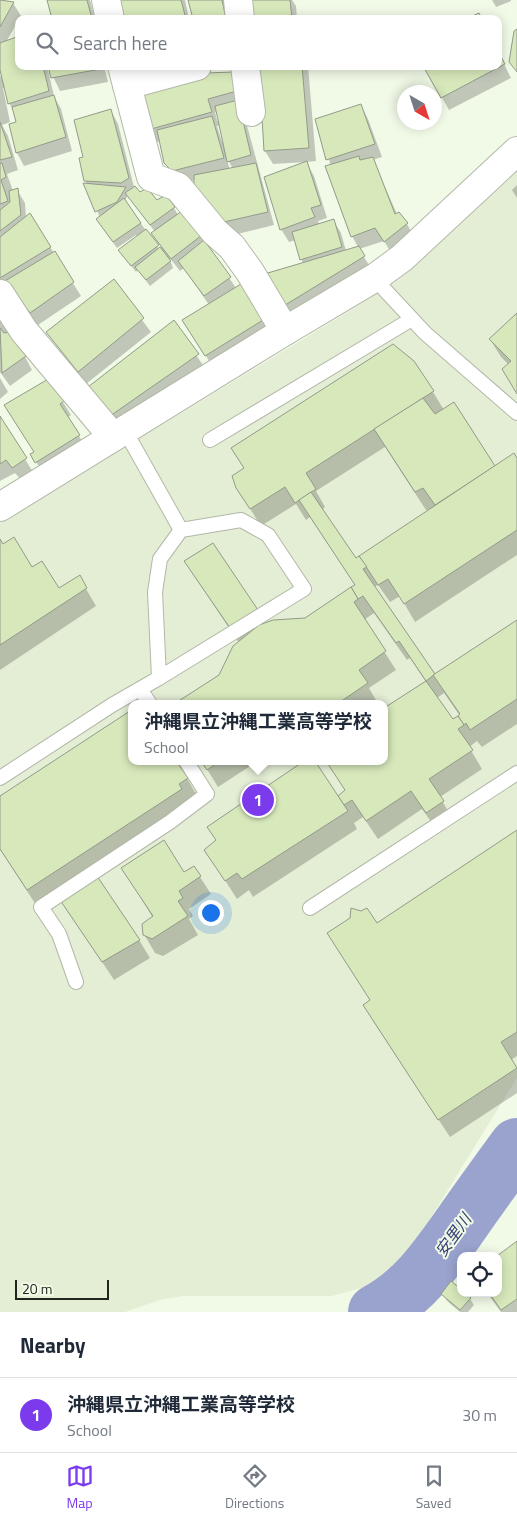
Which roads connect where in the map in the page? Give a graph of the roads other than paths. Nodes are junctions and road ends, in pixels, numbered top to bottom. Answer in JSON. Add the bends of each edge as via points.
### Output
{"nodes":[{"id":1,"x":106,"y":0,"type":"edge"},
{"id":2,"x":238,"y":0,"type":"edge"},
{"id":3,"x":109,"y":15,"type":"edge"},
{"id":4,"x":240,"y":15,"type":"edge"},
{"id":5,"x":168,"y":70,"type":"edge"},
{"id":6,"x":245,"y":70,"type":"edge"},
{"id":7,"x":125,"y":76,"type":"edge"},
{"id":8,"x":250,"y":112,"type":"dead end"},
{"id":9,"x":517,"y":150,"type":"edge"},
{"id":10,"x":380,"y":283,"type":"junction"},
{"id":11,"x":0,"y":294,"type":"edge"},
{"id":12,"x":412,"y":319,"type":"junction"},
{"id":13,"x":285,"y":331,"type":"junction"},
{"id":14,"x":517,"y":414,"type":"edge"},
{"id":15,"x":123,"y":436,"type":"junction"},
{"id":16,"x":210,"y":440,"type":"dead end"},
{"id":17,"x":0,"y":507,"type":"edge"},
{"id":18,"x":181,"y":530,"type":"junction"},
{"id":19,"x":160,"y":678,"type":"junction"},
{"id":20,"x":140,"y":689,"type":"junction"},
{"id":21,"x":147,"y":700,"type":"edge"},
{"id":22,"x":189,"y":765,"type":"edge"},
{"id":23,"x":517,"y":773,"type":"edge"},
{"id":24,"x":0,"y":778,"type":"edge"},
{"id":25,"x":310,"y":908,"type":"dead end"},
{"id":26,"x":76,"y":982,"type":"dead end"}],
"edges":[{"from":1,"to":3,"type":"street"},
{"from":2,"to":4,"type":"street"},
{"from":5,"to":7,"type":"street"},
{"from":6,"to":8,"type":"street"},
{"from":7,"to":13,"type":"street","via":[[151,177],[178,188],[232,247]]},
{"from":9,"to":10,"type":"street","via":[[402,258]]},
{"from":10,"to":12,"type":"lane"},
{"from":10,"to":13,"type":"street"},
{"from":11,"to":15,"type":"street","via":[[24,331]]},
{"from":12,"to":14,"type":"lane"},
{"from":12,"to":16,"type":"lane"},
{"from":13,"to":15,"type":"street"},
{"from":15,"to":17,"type":"street"},
{"from":15,"to":18,"type":"lane"},
{"from":18,"to":19,"type":"lane","via":[[160,560],[156,584]]},
{"from":18,"to":19,"type":"lane","via":[[241,520],[268,535],[304,589]]},
{"from":19,"to":20,"type":"lane"},
{"from":20,"to":21,"type":"lane"},
{"from":20,"to":24,"type":"lane"},
{"from":22,"to":26,"type":"lane","via":[[207,794],[41,907],[59,934]]},
{"from":23,"to":25,"type":"lane"}]}
